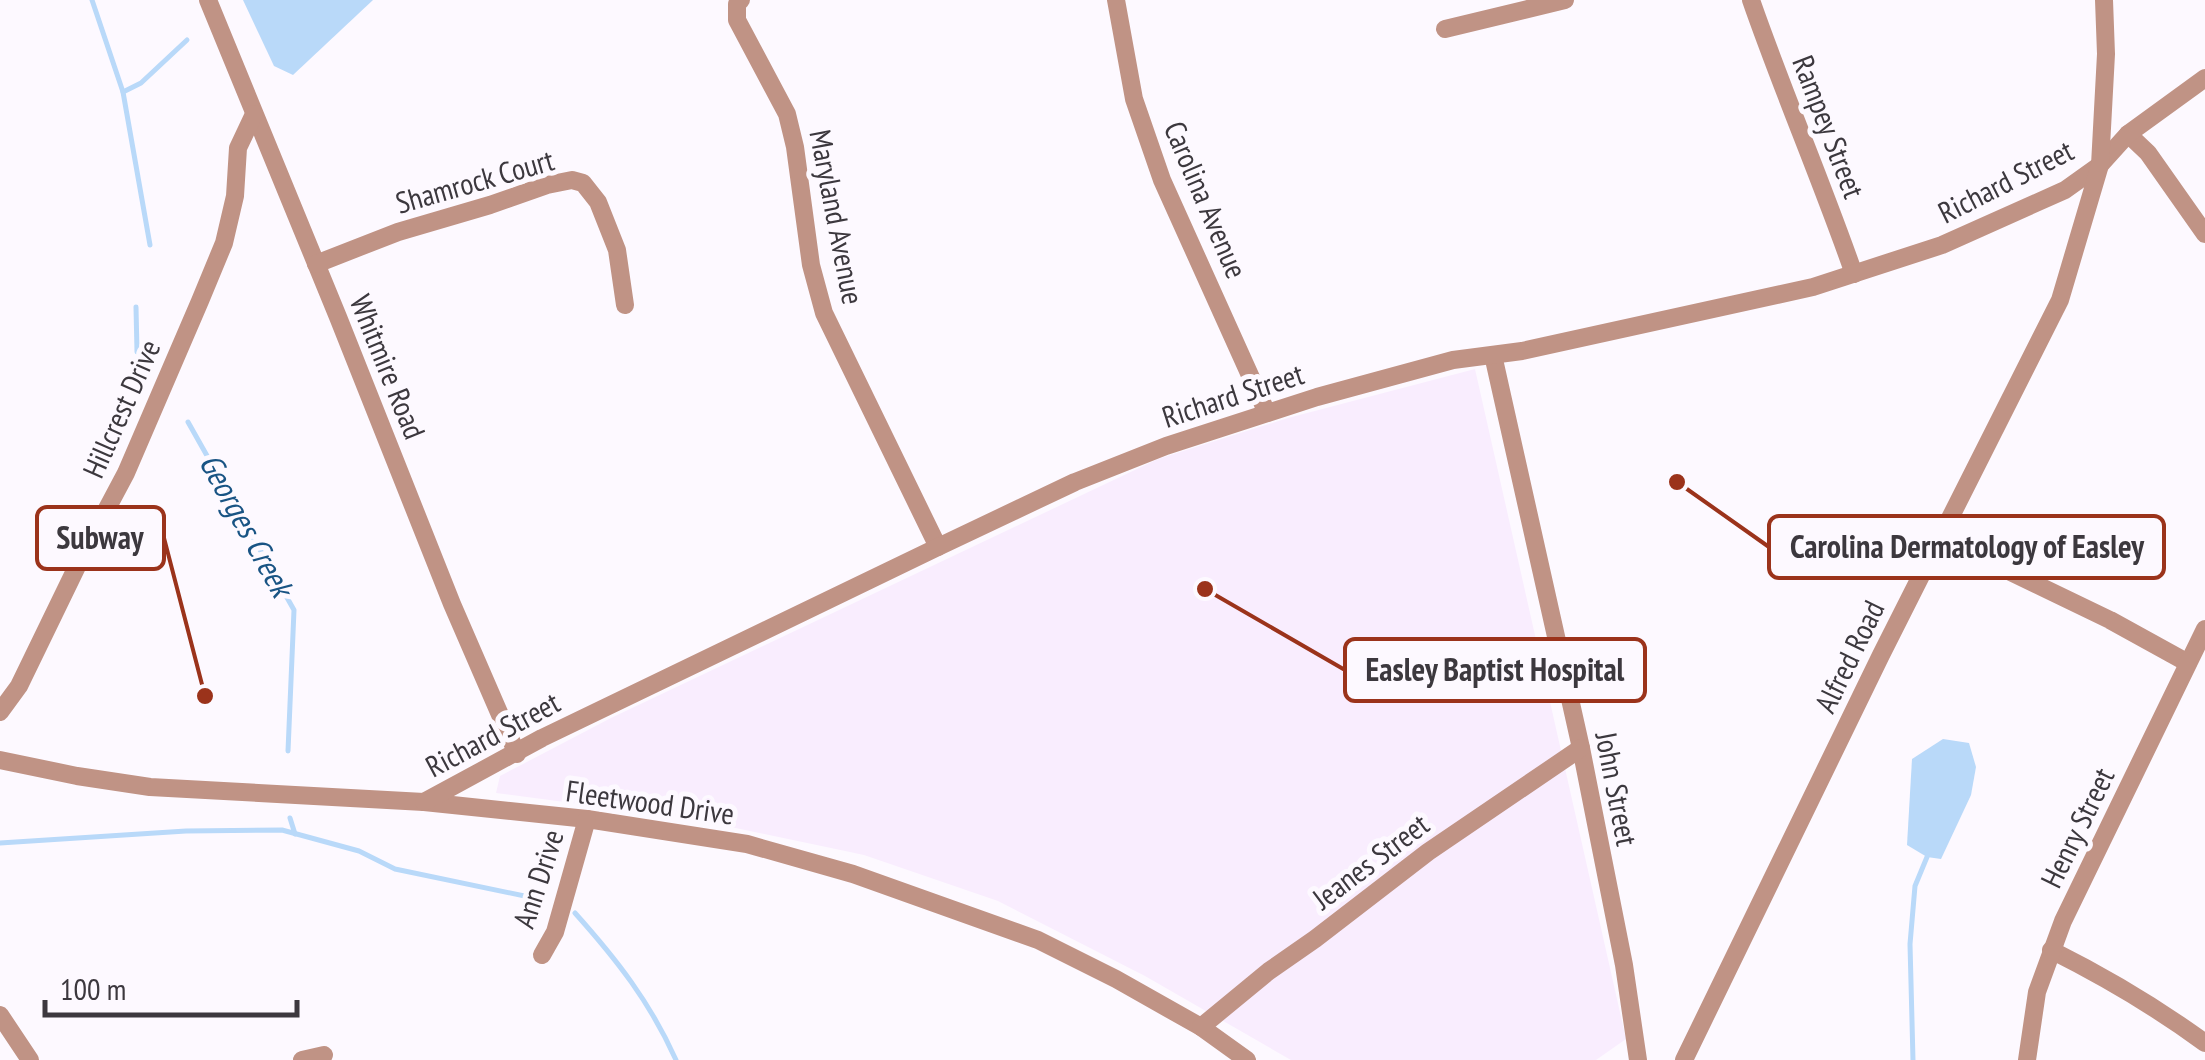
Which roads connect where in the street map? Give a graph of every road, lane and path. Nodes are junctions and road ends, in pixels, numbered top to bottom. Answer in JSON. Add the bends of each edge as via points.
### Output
{"nodes":[{"id":1,"x":208,"y":0,"type":"edge"},
{"id":2,"x":1116,"y":0,"type":"edge"},
{"id":3,"x":1565,"y":0,"type":"edge"},
{"id":4,"x":1751,"y":0,"type":"edge"},
{"id":5,"x":2104,"y":0,"type":"edge"},
{"id":6,"x":739,"y":2,"type":"edge"},
{"id":7,"x":1445,"y":29,"type":"dead end"},
{"id":8,"x":2205,"y":78,"type":"edge"},
{"id":9,"x":254,"y":114,"type":"junction"},
{"id":10,"x":2128,"y":134,"type":"junction"},
{"id":11,"x":2100,"y":165,"type":"junction"},
{"id":12,"x":2205,"y":234,"type":"edge"},
{"id":13,"x":316,"y":264,"type":"junction"},
{"id":14,"x":1854,"y":274,"type":"junction"},
{"id":15,"x":625,"y":306,"type":"dead end"},
{"id":16,"x":1493,"y":355,"type":"junction"},
{"id":17,"x":1268,"y":412,"type":"junction"},
{"id":18,"x":1940,"y":538,"type":"junction"},
{"id":19,"x":938,"y":547,"type":"junction"},
{"id":20,"x":2205,"y":629,"type":"edge"},
{"id":21,"x":2188,"y":663,"type":"junction"},
{"id":22,"x":0,"y":712,"type":"edge"},
{"id":23,"x":1580,"y":748,"type":"junction"},
{"id":24,"x":516,"y":754,"type":"junction"},
{"id":25,"x":0,"y":760,"type":"edge"},
{"id":26,"x":424,"y":802,"type":"junction"},
{"id":27,"x":587,"y":819,"type":"junction"},
{"id":28,"x":2051,"y":950,"type":"junction"},
{"id":29,"x":542,"y":956,"type":"dead end"},
{"id":30,"x":0,"y":1015,"type":"edge"},
{"id":31,"x":1201,"y":1027,"type":"junction"},
{"id":32,"x":2205,"y":1042,"type":"edge"},
{"id":33,"x":324,"y":1055,"type":"dead end"},
{"id":34,"x":30,"y":1060,"type":"edge"},
{"id":35,"x":302,"y":1060,"type":"edge"},
{"id":36,"x":1247,"y":1060,"type":"edge"},
{"id":37,"x":1638,"y":1060,"type":"edge"},
{"id":38,"x":1684,"y":1060,"type":"edge"},
{"id":39,"x":2027,"y":1060,"type":"edge"}],
"edges":[{"from":1,"to":9,"type":"street","name":"Whitmire Road"},
{"from":2,"to":17,"type":"street","name":"Carolina Avenue","via":[[1134,99],[1162,180]]},
{"from":3,"to":7,"type":"street"},
{"from":4,"to":14,"type":"street","name":"Rampey Street"},
{"from":5,"to":11,"type":"street"},
{"from":6,"to":19,"type":"street","name":"Maryland Avenue","via":[[737,20],[786,114],[795,146],[810,265],[824,313]]},
{"from":8,"to":10,"type":"street"},
{"from":9,"to":13,"type":"street","name":"Whitmire Road"},
{"from":9,"to":22,"type":"street","name":"Hillcrest Drive","via":[[238,148],[224,242],[200,301],[126,473]]},
{"from":10,"to":11,"type":"street"},
{"from":10,"to":12,"type":"street"},
{"from":11,"to":14,"type":"street","name":"Richard Street","via":[[2065,190],[1942,245]]},
{"from":11,"to":18,"type":"street","name":"Alfred Road","via":[[2060,300]]},
{"from":13,"to":15,"type":"street","name":"Shamrock Court","via":[[572,180],[598,202],[616,250]]},
{"from":13,"to":24,"type":"street","name":"Whitmire Road"},
{"from":14,"to":16,"type":"street","name":"Richard Street"},
{"from":16,"to":17,"type":"street","name":"Richard Street"},
{"from":16,"to":23,"type":"street","name":"John Street"},
{"from":17,"to":19,"type":"street","name":"Richard Street","via":[[1075,482]]},
{"from":18,"to":21,"type":"street"},
{"from":18,"to":38,"type":"street","name":"Alfred Road"},
{"from":19,"to":24,"type":"street","name":"Richard Street"},
{"from":20,"to":21,"type":"street","name":"Henry Street"},
{"from":21,"to":28,"type":"street","name":"Henry Street"},
{"from":23,"to":31,"type":"street","name":"Jeanes Street","via":[[1428,852]]},
{"from":23,"to":37,"type":"street","name":"John Street"},
{"from":24,"to":26,"type":"street","name":"Richard Street"},
{"from":25,"to":26,"type":"street","name":"Fleetwood Drive","via":[[150,786]]},
{"from":26,"to":27,"type":"street","name":"Fleetwood Drive"},
{"from":27,"to":29,"type":"street","name":"Ann Drive","via":[[556,932]]},
{"from":27,"to":31,"type":"street","name":"Fleetwood Drive","via":[[747,844],[854,874],[1038,940]]},
{"from":28,"to":32,"type":"street","via":[[2158,1008]]},
{"from":28,"to":39,"type":"street","name":"Henry Street"},
{"from":30,"to":34,"type":"street"},
{"from":31,"to":36,"type":"street","name":"Fleetwood Drive"},
{"from":33,"to":35,"type":"street"}]}
